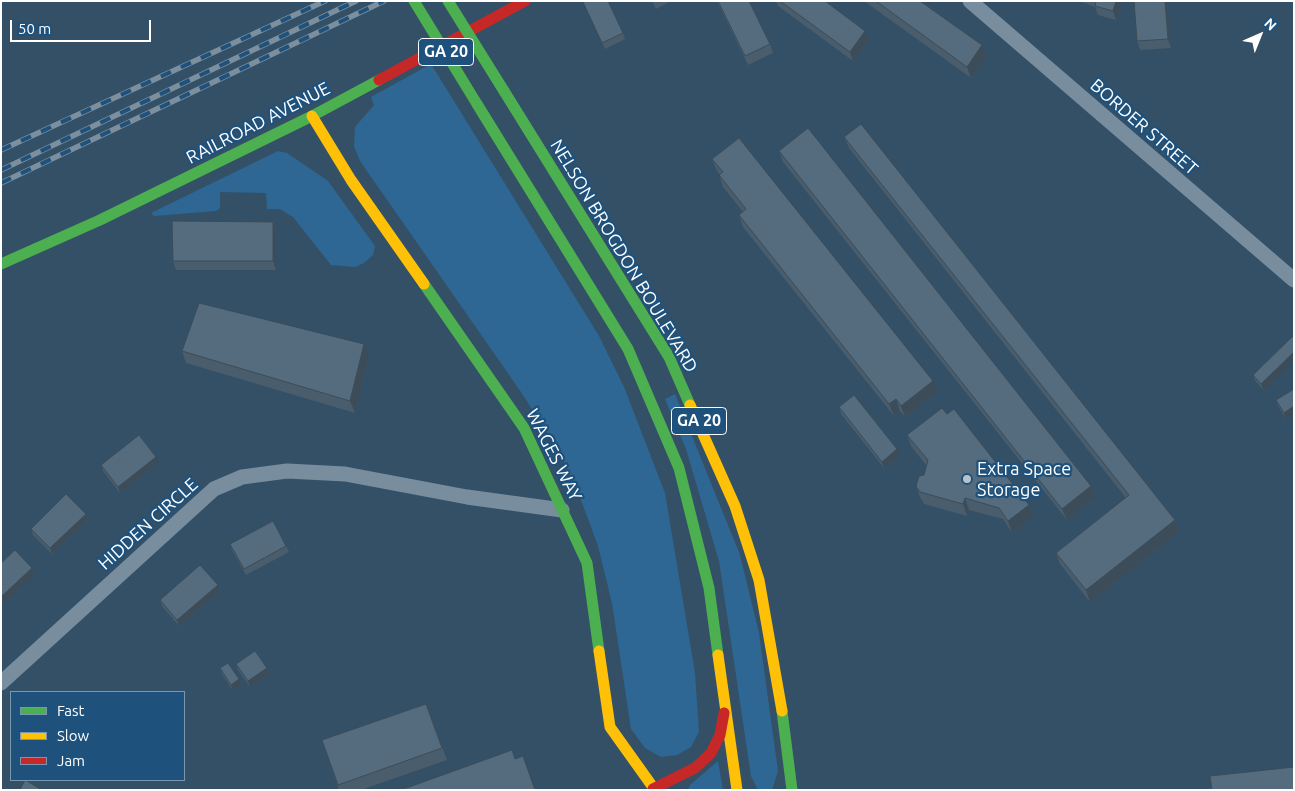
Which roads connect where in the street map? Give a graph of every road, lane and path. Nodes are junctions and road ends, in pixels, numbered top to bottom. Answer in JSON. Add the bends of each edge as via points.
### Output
{"nodes":[{"id":1,"x":414,"y":1,"type":"edge"},
{"id":2,"x":448,"y":1,"type":"edge"},
{"id":3,"x":525,"y":1,"type":"edge"},
{"id":4,"x":970,"y":1,"type":"edge"},
{"id":5,"x":312,"y":116,"type":"junction"},
{"id":6,"x":1,"y":264,"type":"edge"},
{"id":7,"x":1294,"y":280,"type":"edge"},
{"id":8,"x":562,"y":510,"type":"junction"},
{"id":9,"x":1,"y":683,"type":"edge"},
{"id":10,"x":726,"y":699,"type":"junction"},
{"id":11,"x":654,"y":789,"type":"edge"},
{"id":12,"x":737,"y":790,"type":"edge"},
{"id":13,"x":792,"y":790,"type":"edge"}],
"edges":[{"from":1,"to":10,"type":"main road","number":"GA 20","bridge":true,"via":[[628,350],[679,468],[710,588]]},
{"from":2,"to":13,"type":"main road","name":"NELSON BROGDON BOULEVARD","number":"GA 20","bridge":true,"via":[[669,356],[735,506],[759,580],[781,700]]},
{"from":3,"to":5,"type":"main road","name":"RAILROAD AVENUE"},
{"from":4,"to":7,"type":"street","name":"BORDER STREET"},
{"from":5,"to":6,"type":"main road","name":"RAILROAD AVENUE","via":[[100,220]]},
{"from":5,"to":8,"type":"main road","name":"WAGES WAY","via":[[351,180],[524,428]]},
{"from":8,"to":9,"type":"street","name":"HIDDEN CIRCLE","via":[[467,497],[345,474],[288,471],[242,477],[214,489]]},
{"from":8,"to":11,"type":"main road","name":"WAGES WAY","via":[[587,563],[610,727]]},
{"from":10,"to":11,"type":"main road","via":[[720,735],[711,753],[696,768]]},
{"from":10,"to":12,"type":"main road","number":"GA 20"}]}
